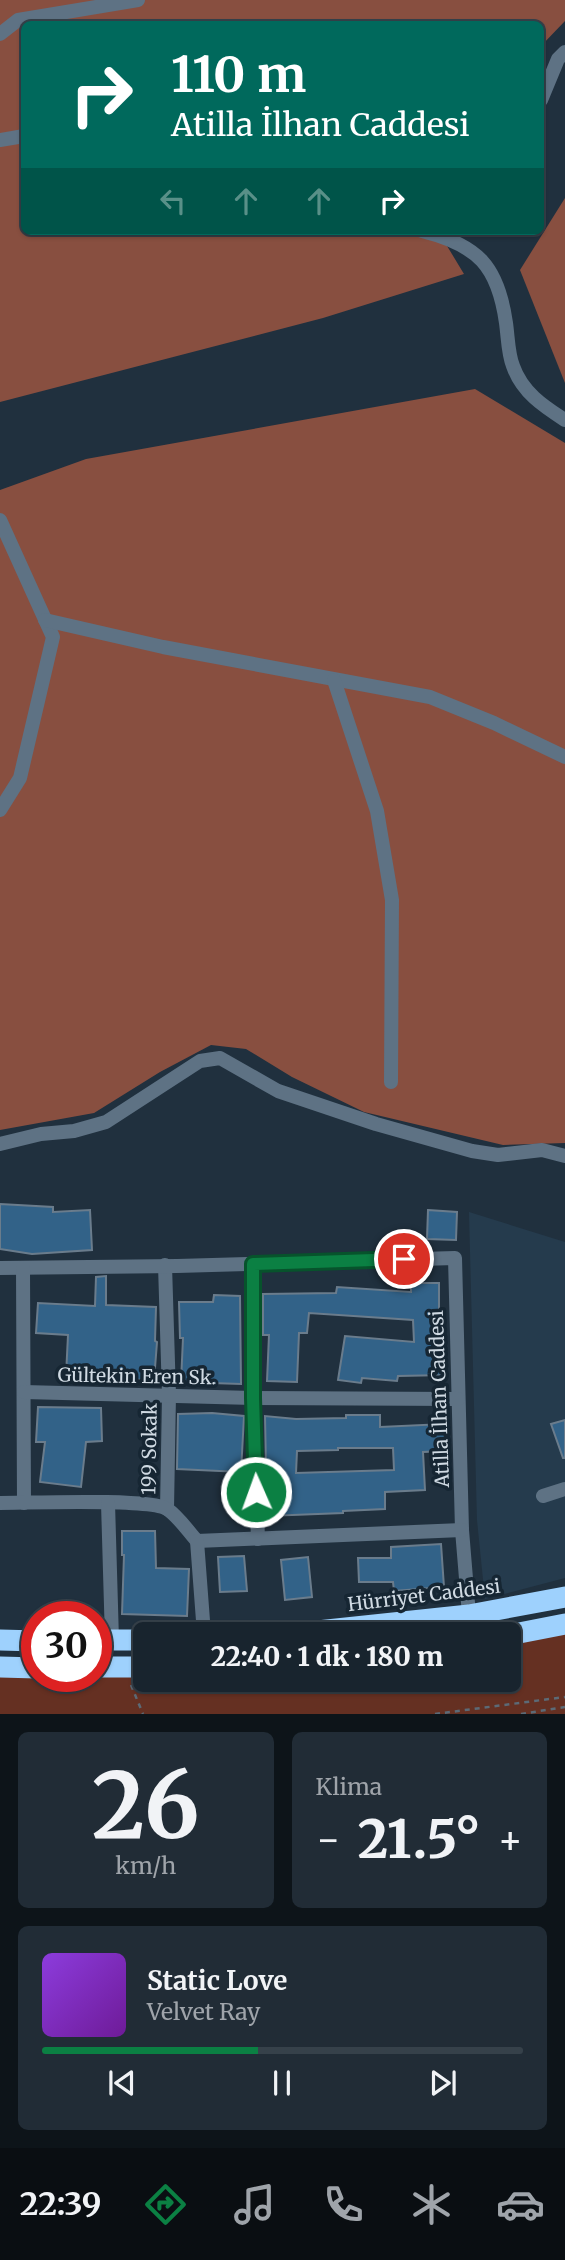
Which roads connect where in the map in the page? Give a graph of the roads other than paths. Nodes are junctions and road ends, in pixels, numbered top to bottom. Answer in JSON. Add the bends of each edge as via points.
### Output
{"nodes":[{"id":1,"x":138,"y":0,"type":"edge"},
{"id":2,"x":0,"y":34,"type":"edge"},
{"id":3,"x":565,"y":52,"type":"edge"},
{"id":4,"x":544,"y":93,"type":"edge"},
{"id":5,"x":21,"y":136,"type":"edge"},
{"id":6,"x":0,"y":140,"type":"edge"},
{"id":7,"x":439,"y":235,"type":"edge"},
{"id":8,"x":565,"y":420,"type":"edge"},
{"id":9,"x":0,"y":520,"type":"edge"},
{"id":10,"x":45,"y":620,"type":"junction"},
{"id":11,"x":334,"y":680,"type":"junction"},
{"id":12,"x":565,"y":757,"type":"edge"},
{"id":13,"x":0,"y":810,"type":"edge"},
{"id":14,"x":391,"y":1082,"type":"dead end"},
{"id":15,"x":0,"y":1144,"type":"edge"},
{"id":16,"x":565,"y":1156,"type":"edge"},
{"id":17,"x":253,"y":1264,"type":"junction"},
{"id":18,"x":165,"y":1265,"type":"junction"},
{"id":19,"x":0,"y":1268,"type":"edge"},
{"id":20,"x":23,"y":1268,"type":"junction"},
{"id":21,"x":24,"y":1392,"type":"junction"},
{"id":22,"x":169,"y":1395,"type":"junction"},
{"id":23,"x":253,"y":1398,"type":"junction"},
{"id":24,"x":458,"y":1399,"type":"junction"},
{"id":25,"x":565,"y":1489,"type":"edge"},
{"id":26,"x":543,"y":1496,"type":"dead end"},
{"id":27,"x":0,"y":1503,"type":"edge"},
{"id":28,"x":24,"y":1503,"type":"junction"},
{"id":29,"x":108,"y":1503,"type":"junction"},
{"id":30,"x":167,"y":1509,"type":"junction"},
{"id":31,"x":462,"y":1530,"type":"junction"},
{"id":32,"x":258,"y":1539,"type":"junction"},
{"id":33,"x":197,"y":1541,"type":"junction"},
{"id":34,"x":565,"y":1597,"type":"edge"},
{"id":35,"x":105,"y":1601,"type":"edge"},
{"id":36,"x":469,"y":1615,"type":"junction"},
{"id":37,"x":203,"y":1622,"type":"edge"},
{"id":38,"x":403,"y":1622,"type":"edge"},
{"id":39,"x":565,"y":1624,"type":"edge"},
{"id":40,"x":521,"y":1633,"type":"edge"},
{"id":41,"x":0,"y":1640,"type":"edge"},
{"id":42,"x":112,"y":1640,"type":"edge"},
{"id":43,"x":133,"y":1640,"type":"edge"},
{"id":44,"x":21,"y":1641,"type":"edge"},
{"id":45,"x":0,"y":1667,"type":"edge"},
{"id":46,"x":112,"y":1667,"type":"edge"},
{"id":47,"x":133,"y":1667,"type":"edge"},
{"id":48,"x":21,"y":1668,"type":"edge"}],
"edges":[{"from":1,"to":2,"type":"street","via":[[18,20]]},
{"from":3,"to":4,"type":"street"},
{"from":5,"to":6,"type":"street"},
{"from":7,"to":8,"type":"street","via":[[474,251],[492,273],[504,307],[512,366],[527,391]]},
{"from":9,"to":10,"type":"street"},
{"from":10,"to":11,"type":"street"},
{"from":10,"to":13,"type":"street","via":[[53,637],[20,778]]},
{"from":11,"to":12,"type":"street","via":[[430,697]]},
{"from":11,"to":14,"type":"street","via":[[377,811],[392,900]]},
{"from":15,"to":16,"type":"street","via":[[106,1122],[200,1061],[220,1058],[278,1091],[376,1124],[472,1151],[498,1155],[542,1150]]},
{"from":17,"to":18,"type":"street","name":"Atilla İlhan Caddesi"},
{"from":17,"to":23,"type":"street"},
{"from":17,"to":24,"type":"street","name":"Atilla İlhan Caddesi","via":[[455,1258]]},
{"from":18,"to":20,"type":"street","name":"Atilla İlhan Caddesi"},
{"from":18,"to":22,"type":"street","name":"199 Sokak"},
{"from":19,"to":20,"type":"street","name":"Atilla İlhan Caddesi"},
{"from":20,"to":21,"type":"street"},
{"from":21,"to":22,"type":"street","name":"Gültekin Eren Sk."},
{"from":21,"to":28,"type":"street"},
{"from":22,"to":23,"type":"street","name":"Gültekin Eren Sk."},
{"from":22,"to":30,"type":"street","name":"199 Sokak"},
{"from":23,"to":24,"type":"street","name":"Gültekin Eren Sk."},
{"from":23,"to":32,"type":"street"},
{"from":24,"to":31,"type":"street","name":"Atilla İlhan Caddesi"},
{"from":25,"to":26,"type":"street"},
{"from":27,"to":28,"type":"street"},
{"from":28,"to":29,"type":"street"},
{"from":29,"to":30,"type":"street"},
{"from":29,"to":35,"type":"street"},
{"from":30,"to":33,"type":"street"},
{"from":31,"to":32,"type":"street"},
{"from":31,"to":36,"type":"street","name":"Atilla İlhan Caddesi"},
{"from":32,"to":33,"type":"street"},
{"from":33,"to":37,"type":"street"},
{"from":34,"to":36,"type":"highway","name":"Hürriyet Caddesi"},
{"from":36,"to":38,"type":"highway","name":"Hürriyet Caddesi"},
{"from":39,"to":40,"type":"highway"},
{"from":41,"to":44,"type":"highway"},
{"from":42,"to":43,"type":"highway"},
{"from":45,"to":48,"type":"highway"},
{"from":46,"to":47,"type":"highway"}]}
